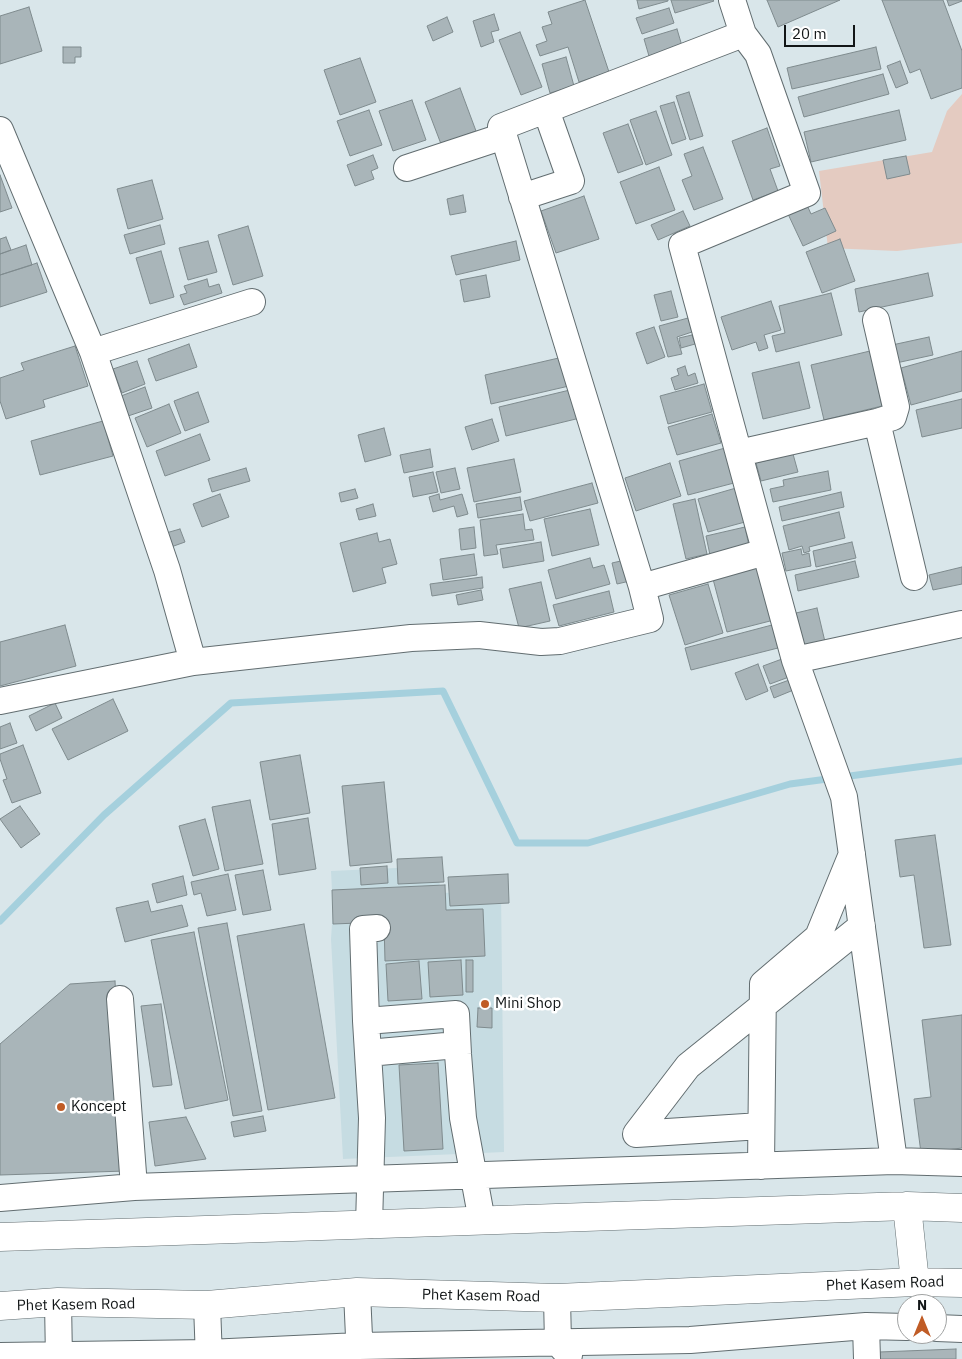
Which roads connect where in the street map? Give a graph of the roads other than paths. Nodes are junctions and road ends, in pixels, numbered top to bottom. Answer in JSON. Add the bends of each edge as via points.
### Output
{"nodes":[{"id":1,"x":732,"y":0,"type":"edge"},
{"id":2,"x":743,"y":34,"type":"junction"},
{"id":3,"x":546,"y":110,"type":"junction"},
{"id":4,"x":0,"y":130,"type":"edge"},
{"id":5,"x":504,"y":136,"type":"junction"},
{"id":6,"x":407,"y":168,"type":"dead end"},
{"id":7,"x":522,"y":196,"type":"junction"},
{"id":8,"x":252,"y":302,"type":"dead end"},
{"id":9,"x":876,"y":320,"type":"dead end"},
{"id":10,"x":93,"y":352,"type":"junction"},
{"id":11,"x":878,"y":422,"type":"junction"},
{"id":12,"x":739,"y":453,"type":"junction"},
{"id":13,"x":765,"y":552,"type":"junction"},
{"id":14,"x":914,"y":577,"type":"dead end"},
{"id":15,"x":642,"y":587,"type":"junction"},
{"id":16,"x":962,"y":624,"type":"edge"},
{"id":17,"x":795,"y":660,"type":"junction"},
{"id":18,"x":193,"y":662,"type":"junction"},
{"id":19,"x":0,"y":701,"type":"edge"},
{"id":20,"x":852,"y":853,"type":"junction"},
{"id":21,"x":862,"y":926,"type":"junction"},
{"id":22,"x":377,"y":928,"type":"dead end"},
{"id":23,"x":120,"y":998,"type":"dead end"},
{"id":24,"x":763,"y":1006,"type":"junction"},
{"id":25,"x":366,"y":1021,"type":"junction"},
{"id":26,"x":449,"y":1046,"type":"junction"},
{"id":27,"x":368,"y":1053,"type":"junction"},
{"id":28,"x":762,"y":1126,"type":"junction"},
{"id":29,"x":894,"y":1161,"type":"junction"},
{"id":30,"x":962,"y":1163,"type":"edge"},
{"id":31,"x":761,"y":1166,"type":"junction"},
{"id":32,"x":474,"y":1175,"type":"junction"},
{"id":33,"x":370,"y":1179,"type":"junction"},
{"id":34,"x":134,"y":1187,"type":"junction"},
{"id":35,"x":0,"y":1198,"type":"edge"},
{"id":36,"x":907,"y":1206,"type":"junction"},
{"id":37,"x":962,"y":1208,"type":"edge"},
{"id":38,"x":482,"y":1221,"type":"junction"},
{"id":39,"x":369,"y":1225,"type":"junction"},
{"id":40,"x":0,"y":1237,"type":"edge"},
{"id":41,"x":915,"y":1282,"type":"junction"},
{"id":42,"x":962,"y":1283,"type":"edge"},
{"id":43,"x":357,"y":1292,"type":"junction"},
{"id":44,"x":557,"y":1298,"type":"junction"},
{"id":45,"x":58,"y":1302,"type":"junction"},
{"id":46,"x":207,"y":1305,"type":"junction"},
{"id":47,"x":0,"y":1306,"type":"edge"},
{"id":48,"x":866,"y":1326,"type":"junction"},
{"id":49,"x":897,"y":1327,"type":"edge"},
{"id":50,"x":947,"y":1328,"type":"edge"},
{"id":51,"x":962,"y":1329,"type":"edge"},
{"id":52,"x":690,"y":1349,"type":"edge"},
{"id":53,"x":565,"y":1351,"type":"edge"},
{"id":54,"x":359,"y":1353,"type":"edge"},
{"id":55,"x":0,"y":1356,"type":"edge"},
{"id":56,"x":208,"y":1356,"type":"edge"},
{"id":57,"x":59,"y":1357,"type":"edge"},
{"id":58,"x":866,"y":1359,"type":"edge"}],
"edges":[{"from":1,"to":2,"type":"street"},
{"from":2,"to":3,"type":"street"},
{"from":2,"to":12,"type":"street","via":[[758,54],[807,193],[682,245]]},
{"from":3,"to":5,"type":"street","via":[[501,127]]},
{"from":3,"to":7,"type":"street","via":[[571,181]]},
{"from":4,"to":10,"type":"street"},
{"from":5,"to":6,"type":"street"},
{"from":5,"to":7,"type":"street"},
{"from":7,"to":15,"type":"street"},
{"from":8,"to":10,"type":"street"},
{"from":9,"to":11,"type":"street","via":[[896,408],[893,417]]},
{"from":10,"to":18,"type":"street","via":[[167,570]]},
{"from":11,"to":12,"type":"street"},
{"from":11,"to":14,"type":"street"},
{"from":12,"to":13,"type":"street"},
{"from":13,"to":15,"type":"street"},
{"from":13,"to":17,"type":"street"},
{"from":15,"to":18,"type":"street","via":[[650,619],[560,641],[479,635],[428,637]]},
{"from":16,"to":17,"type":"street"},
{"from":17,"to":20,"type":"street","via":[[844,798]]},
{"from":18,"to":19,"type":"street"},
{"from":20,"to":21,"type":"street"},
{"from":20,"to":24,"type":"street","via":[[818,937],[764,984]]},
{"from":21,"to":24,"type":"street"},
{"from":21,"to":29,"type":"street"},
{"from":22,"to":25,"type":"street","via":[[363,929]]},
{"from":23,"to":34,"type":"street"},
{"from":24,"to":28,"type":"street"},
{"from":24,"to":28,"type":"street","via":[[688,1066],[636,1134]]},
{"from":25,"to":26,"type":"street","via":[[456,1014]]},
{"from":25,"to":27,"type":"street"},
{"from":26,"to":27,"type":"street"},
{"from":26,"to":32,"type":"street"},
{"from":27,"to":33,"type":"street","via":[[372,1118]]},
{"from":28,"to":31,"type":"street"},
{"from":29,"to":30,"type":"street"},
{"from":29,"to":31,"type":"street"},
{"from":31,"to":32,"type":"street"},
{"from":32,"to":33,"type":"street"},
{"from":32,"to":38,"type":"street"},
{"from":33,"to":34,"type":"street"},
{"from":33,"to":39,"type":"street"},
{"from":34,"to":35,"type":"street"},
{"from":36,"to":37,"type":"main road"},
{"from":36,"to":38,"type":"main road"},
{"from":36,"to":41,"type":"main road"},
{"from":38,"to":39,"type":"main road"},
{"from":39,"to":40,"type":"main road"},
{"from":41,"to":42,"type":"main road","name":"Phet Kasem Road"},
{"from":41,"to":44,"type":"main road","name":"Phet Kasem Road"},
{"from":43,"to":44,"type":"main road","name":"Phet Kasem Road"},
{"from":43,"to":46,"type":"main road","name":"Phet Kasem Road"},
{"from":43,"to":54,"type":"street"},
{"from":44,"to":53,"type":"street"},
{"from":45,"to":46,"type":"main road","name":"Phet Kasem Road"},
{"from":45,"to":47,"type":"main road","name":"Phet Kasem Road"},
{"from":45,"to":57,"type":"street"},
{"from":46,"to":56,"type":"street"},
{"from":48,"to":49,"type":"street"},
{"from":48,"to":52,"type":"street"},
{"from":48,"to":58,"type":"street"},
{"from":50,"to":51,"type":"street"},
{"from":52,"to":53,"type":"street"},
{"from":53,"to":54,"type":"street"},
{"from":54,"to":56,"type":"street"},
{"from":55,"to":57,"type":"street"},
{"from":56,"to":57,"type":"street"}]}
